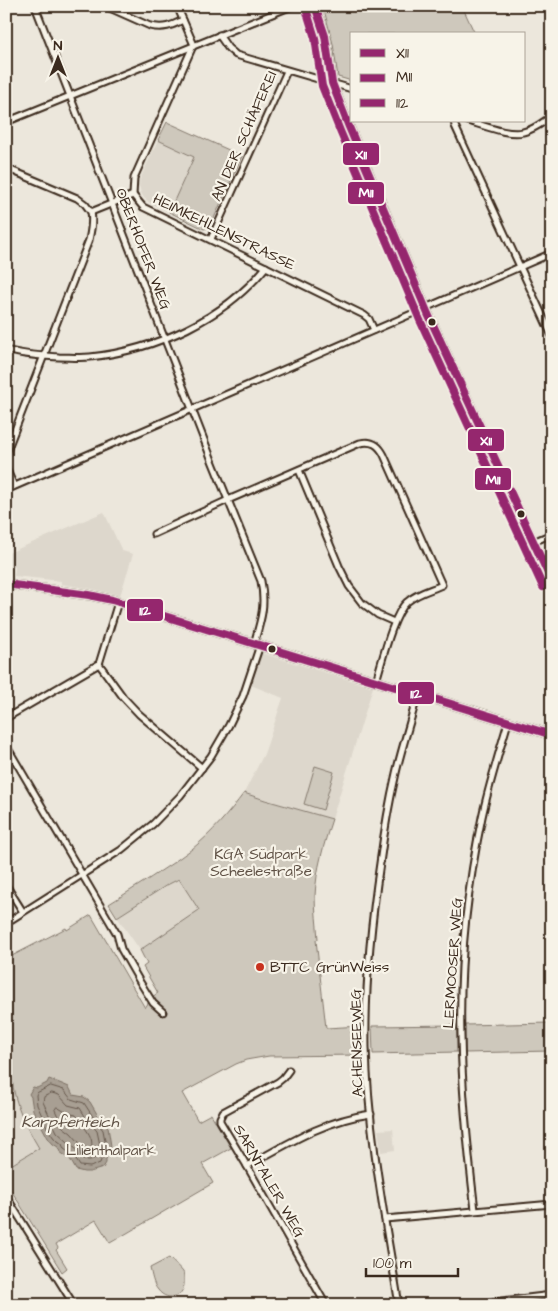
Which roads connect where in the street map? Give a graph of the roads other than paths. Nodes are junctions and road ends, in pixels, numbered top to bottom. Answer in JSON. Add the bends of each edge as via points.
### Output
{"nodes":[{"id":1,"x":35,"y":6,"type":"edge"},
{"id":2,"x":105,"y":6,"type":"edge"},
{"id":3,"x":177,"y":6,"type":"edge"},
{"id":4,"x":292,"y":6,"type":"edge"},
{"id":5,"x":315,"y":6,"type":"edge"},
{"id":6,"x":183,"y":20,"type":"junction"},
{"id":7,"x":219,"y":35,"type":"junction"},
{"id":8,"x":194,"y":46,"type":"junction"},
{"id":9,"x":288,"y":70,"type":"junction"},
{"id":10,"x":332,"y":83,"type":"junction"},
{"id":11,"x":350,"y":88,"type":"edge"},
{"id":12,"x":70,"y":96,"type":"junction"},
{"id":13,"x":552,"y":116,"type":"edge"},
{"id":14,"x":6,"y":122,"type":"edge"},
{"id":15,"x":454,"y":122,"type":"edge"},
{"id":16,"x":472,"y":122,"type":"edge"},
{"id":17,"x":6,"y":168,"type":"edge"},
{"id":18,"x":133,"y":195,"type":"junction"},
{"id":19,"x":112,"y":203,"type":"junction"},
{"id":20,"x":91,"y":212,"type":"junction"},
{"id":21,"x":211,"y":240,"type":"junction"},
{"id":22,"x":552,"y":253,"type":"edge"},
{"id":23,"x":520,"y":266,"type":"junction"},
{"id":24,"x":266,"y":267,"type":"junction"},
{"id":25,"x":425,"y":307,"type":"junction"},
{"id":26,"x":374,"y":330,"type":"junction"},
{"id":27,"x":552,"y":336,"type":"edge"},
{"id":28,"x":165,"y":339,"type":"junction"},
{"id":29,"x":6,"y":350,"type":"edge"},
{"id":30,"x":43,"y":356,"type":"junction"},
{"id":31,"x":192,"y":408,"type":"junction"},
{"id":32,"x":6,"y":452,"type":"edge"},
{"id":33,"x":6,"y":468,"type":"edge"},
{"id":34,"x":299,"y":470,"type":"junction"},
{"id":35,"x":14,"y":486,"type":"junction"},
{"id":36,"x":6,"y":490,"type":"edge"},
{"id":37,"x":228,"y":500,"type":"junction"},
{"id":38,"x":154,"y":534,"type":"dead end"},
{"id":39,"x":552,"y":534,"type":"edge"},
{"id":40,"x":533,"y":542,"type":"junction"},
{"id":41,"x":552,"y":583,"type":"edge"},
{"id":42,"x":6,"y":584,"type":"edge"},
{"id":43,"x":118,"y":602,"type":"junction"},
{"id":44,"x":394,"y":622,"type":"junction"},
{"id":45,"x":257,"y":645,"type":"junction"},
{"id":46,"x":99,"y":664,"type":"junction"},
{"id":47,"x":376,"y":681,"type":"junction"},
{"id":48,"x":418,"y":693,"type":"junction"},
{"id":49,"x":6,"y":718,"type":"edge"},
{"id":50,"x":508,"y":722,"type":"junction"},
{"id":51,"x":552,"y":735,"type":"edge"},
{"id":52,"x":6,"y":745,"type":"edge"},
{"id":53,"x":202,"y":768,"type":"junction"},
{"id":54,"x":83,"y":875,"type":"junction"},
{"id":55,"x":6,"y":885,"type":"edge"},
{"id":56,"x":23,"y":912,"type":"junction"},
{"id":57,"x":6,"y":923,"type":"edge"},
{"id":58,"x":163,"y":1012,"type":"dead end"},
{"id":59,"x":289,"y":1070,"type":"dead end"},
{"id":60,"x":371,"y":1114,"type":"junction"},
{"id":61,"x":247,"y":1166,"type":"junction"},
{"id":62,"x":6,"y":1196,"type":"edge"},
{"id":63,"x":552,"y":1204,"type":"edge"},
{"id":64,"x":475,"y":1210,"type":"junction"},
{"id":65,"x":386,"y":1219,"type":"junction"},
{"id":66,"x":552,"y":1295,"type":"edge"},
{"id":67,"x":74,"y":1305,"type":"edge"},
{"id":68,"x":326,"y":1305,"type":"edge"},
{"id":69,"x":399,"y":1305,"type":"edge"},
{"id":70,"x":468,"y":1305,"type":"edge"}],
"edges":[{"from":1,"to":12,"type":"street","name":"OBERHOFER WEG"},
{"from":2,"to":6,"type":"street","via":[[157,28]]},
{"from":3,"to":6,"type":"street"},
{"from":4,"to":7,"type":"street"},
{"from":5,"to":10,"type":"street","via":[[325,36]]},
{"from":6,"to":8,"type":"street"},
{"from":7,"to":8,"type":"street"},
{"from":7,"to":9,"type":"street","via":[[236,55]]},
{"from":8,"to":12,"type":"street"},
{"from":8,"to":18,"type":"street","via":[[134,178]]},
{"from":9,"to":10,"type":"street"},
{"from":9,"to":21,"type":"street","name":"AN DER SCHÄFEREI"},
{"from":10,"to":11,"type":"street"},
{"from":10,"to":25,"type":"street"},
{"from":12,"to":14,"type":"street"},
{"from":12,"to":19,"type":"street","name":"OBERHOFER WEG"},
{"from":13,"to":16,"type":"street","via":[[531,130],[520,133]]},
{"from":15,"to":23,"type":"street"},
{"from":17,"to":20,"type":"street","via":[[77,198]]},
{"from":18,"to":19,"type":"street","name":"HEIMKEHLENSTRASSE"},
{"from":18,"to":21,"type":"street","name":"HEIMKEHLENSTRASSE","via":[[143,207]]},
{"from":19,"to":20,"type":"street","name":"HEIMKEHLENSTRASSE"},
{"from":19,"to":28,"type":"street","name":"OBERHOFER WEG"},
{"from":20,"to":30,"type":"street","via":[[92,229]]},
{"from":21,"to":24,"type":"street","name":"HEIMKEHLENSTRASSE"},
{"from":22,"to":23,"type":"street"},
{"from":23,"to":25,"type":"street"},
{"from":23,"to":27,"type":"street"},
{"from":24,"to":26,"type":"street","name":"HEIMKEHLENSTRASSE","via":[[364,315]]},
{"from":24,"to":28,"type":"street","via":[[244,291],[224,306],[198,324]]},
{"from":25,"to":26,"type":"street"},
{"from":25,"to":40,"type":"street"},
{"from":26,"to":31,"type":"street"},
{"from":28,"to":30,"type":"street","via":[[112,354]]},
{"from":28,"to":31,"type":"street","name":"OBERHOFER WEG"},
{"from":29,"to":30,"type":"street"},
{"from":30,"to":32,"type":"street"},
{"from":31,"to":35,"type":"street"},
{"from":31,"to":37,"type":"street","name":"OBERHOFER WEG"},
{"from":33,"to":35,"type":"street"},
{"from":34,"to":37,"type":"street"},
{"from":34,"to":44,"type":"street","via":[[349,586],[362,603]]},
{"from":34,"to":44,"type":"street","via":[[365,442],[378,446],[384,455],[442,585],[408,601]]},
{"from":35,"to":36,"type":"street"},
{"from":37,"to":38,"type":"street"},
{"from":37,"to":45,"type":"street","name":"OBERHOFER WEG","via":[[262,589],[263,611]]},
{"from":39,"to":40,"type":"street"},
{"from":40,"to":41,"type":"street"},
{"from":42,"to":43,"type":"street"},
{"from":43,"to":45,"type":"street"},
{"from":43,"to":46,"type":"street"},
{"from":44,"to":47,"type":"street"},
{"from":45,"to":47,"type":"street"},
{"from":45,"to":53,"type":"street","name":"OBERHOFER WEG","via":[[238,706]]},
{"from":46,"to":49,"type":"street"},
{"from":46,"to":53,"type":"street","via":[[139,714]]},
{"from":47,"to":48,"type":"street"},
{"from":48,"to":50,"type":"street"},
{"from":48,"to":60,"type":"street","name":"ACHENSEEWEG","via":[[396,775],[374,906],[367,1034]]},
{"from":50,"to":51,"type":"street"},
{"from":50,"to":64,"type":"street","name":"LERMOOSER WEG","via":[[482,818],[463,961],[462,1068]]},
{"from":52,"to":54,"type":"street"},
{"from":53,"to":54,"type":"street","name":"OBERHOFER WEG","via":[[153,824],[122,850]]},
{"from":54,"to":56,"type":"street","name":"OBERHOFER WEG"},
{"from":54,"to":58,"type":"street","via":[[152,1003]]},
{"from":55,"to":56,"type":"street"},
{"from":56,"to":57,"type":"street","name":"OBERHOFER WEG"},
{"from":59,"to":61,"type":"street","name":"SARNTALER WEG","via":[[278,1082],[221,1115],[220,1122]]},
{"from":60,"to":61,"type":"street","via":[[316,1129]]},
{"from":60,"to":65,"type":"street","name":"ACHENSEEWEG"},
{"from":61,"to":68,"type":"street","name":"SARNTALER WEG"},
{"from":62,"to":67,"type":"street"},
{"from":63,"to":64,"type":"street"},
{"from":64,"to":65,"type":"street"},
{"from":65,"to":69,"type":"street","name":"ACHENSEEWEG"},
{"from":66,"to":70,"type":"street"}]}
